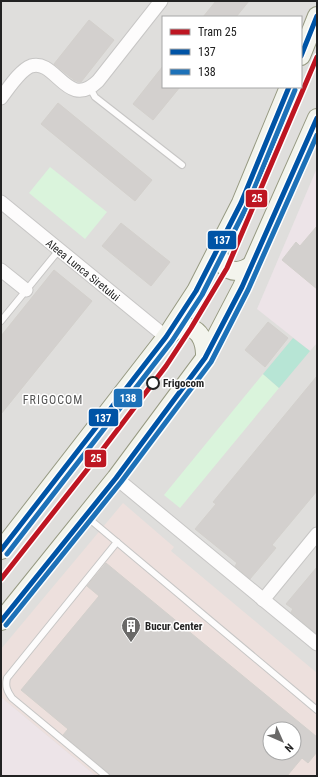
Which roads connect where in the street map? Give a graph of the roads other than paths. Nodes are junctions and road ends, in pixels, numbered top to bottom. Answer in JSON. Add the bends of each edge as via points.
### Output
{"nodes":[{"id":1,"x":161,"y":1,"type":"edge"},
{"id":2,"x":317,"y":16,"type":"edge"},
{"id":3,"x":302,"y":54,"type":"edge"},
{"id":4,"x":90,"y":88,"type":"junction"},
{"id":5,"x":289,"y":88,"type":"edge"},
{"id":6,"x":1,"y":98,"type":"edge"},
{"id":7,"x":317,"y":118,"type":"edge"},
{"id":8,"x":182,"y":165,"type":"dead end"},
{"id":9,"x":1,"y":202,"type":"edge"},
{"id":10,"x":217,"y":249,"type":"junction"},
{"id":11,"x":59,"y":250,"type":"junction"},
{"id":12,"x":252,"y":265,"type":"junction"},
{"id":13,"x":2,"y":273,"type":"edge"},
{"id":14,"x":26,"y":290,"type":"junction"},
{"id":15,"x":1,"y":321,"type":"edge"},
{"id":16,"x":166,"y":337,"type":"junction"},
{"id":17,"x":205,"y":358,"type":"junction"},
{"id":18,"x":116,"y":478,"type":"junction"},
{"id":19,"x":86,"y":516,"type":"junction"},
{"id":20,"x":317,"y":534,"type":"edge"},
{"id":21,"x":117,"y":542,"type":"junction"},
{"id":22,"x":1,"y":550,"type":"edge"},
{"id":23,"x":263,"y":600,"type":"junction"},
{"id":24,"x":1,"y":621,"type":"edge"},
{"id":25,"x":317,"y":644,"type":"edge"},
{"id":26,"x":317,"y":710,"type":"edge"},
{"id":27,"x":106,"y":776,"type":"edge"}],
"edges":[{"from":1,"to":4,"type":"street"},
{"from":2,"to":3,"type":"main road"},
{"from":4,"to":6,"type":"street","via":[[81,92],[72,89],[47,69],[37,65],[30,66],[22,72]]},
{"from":4,"to":8,"type":"lane","via":[[95,97]]},
{"from":5,"to":10,"type":"main road","via":[[241,203]]},
{"from":7,"to":12,"type":"main road"},
{"from":9,"to":11,"type":"street","name":"Aleea Lunca Siretului"},
{"from":10,"to":12,"type":"main road","via":[[220,260],[227,268],[237,272]]},
{"from":10,"to":16,"type":"main road","via":[[196,290]]},
{"from":11,"to":14,"type":"lane"},
{"from":11,"to":16,"type":"street","name":"Aleea Lunca Siretului"},
{"from":12,"to":17,"type":"main road"},
{"from":13,"to":14,"type":"street"},
{"from":14,"to":15,"type":"lane"},
{"from":16,"to":17,"type":"main road","via":[[179,329],[191,328],[204,341]]},
{"from":16,"to":22,"type":"main road"},
{"from":17,"to":18,"type":"main road"},
{"from":18,"to":19,"type":"main road"},
{"from":18,"to":23,"type":"street"},
{"from":19,"to":21,"type":"lane"},
{"from":19,"to":24,"type":"main road"},
{"from":20,"to":23,"type":"street"},
{"from":21,"to":26,"type":"lane"},
{"from":21,"to":27,"type":"lane","via":[[6,682],[6,689],[12,698]]},
{"from":23,"to":25,"type":"street"}]}
